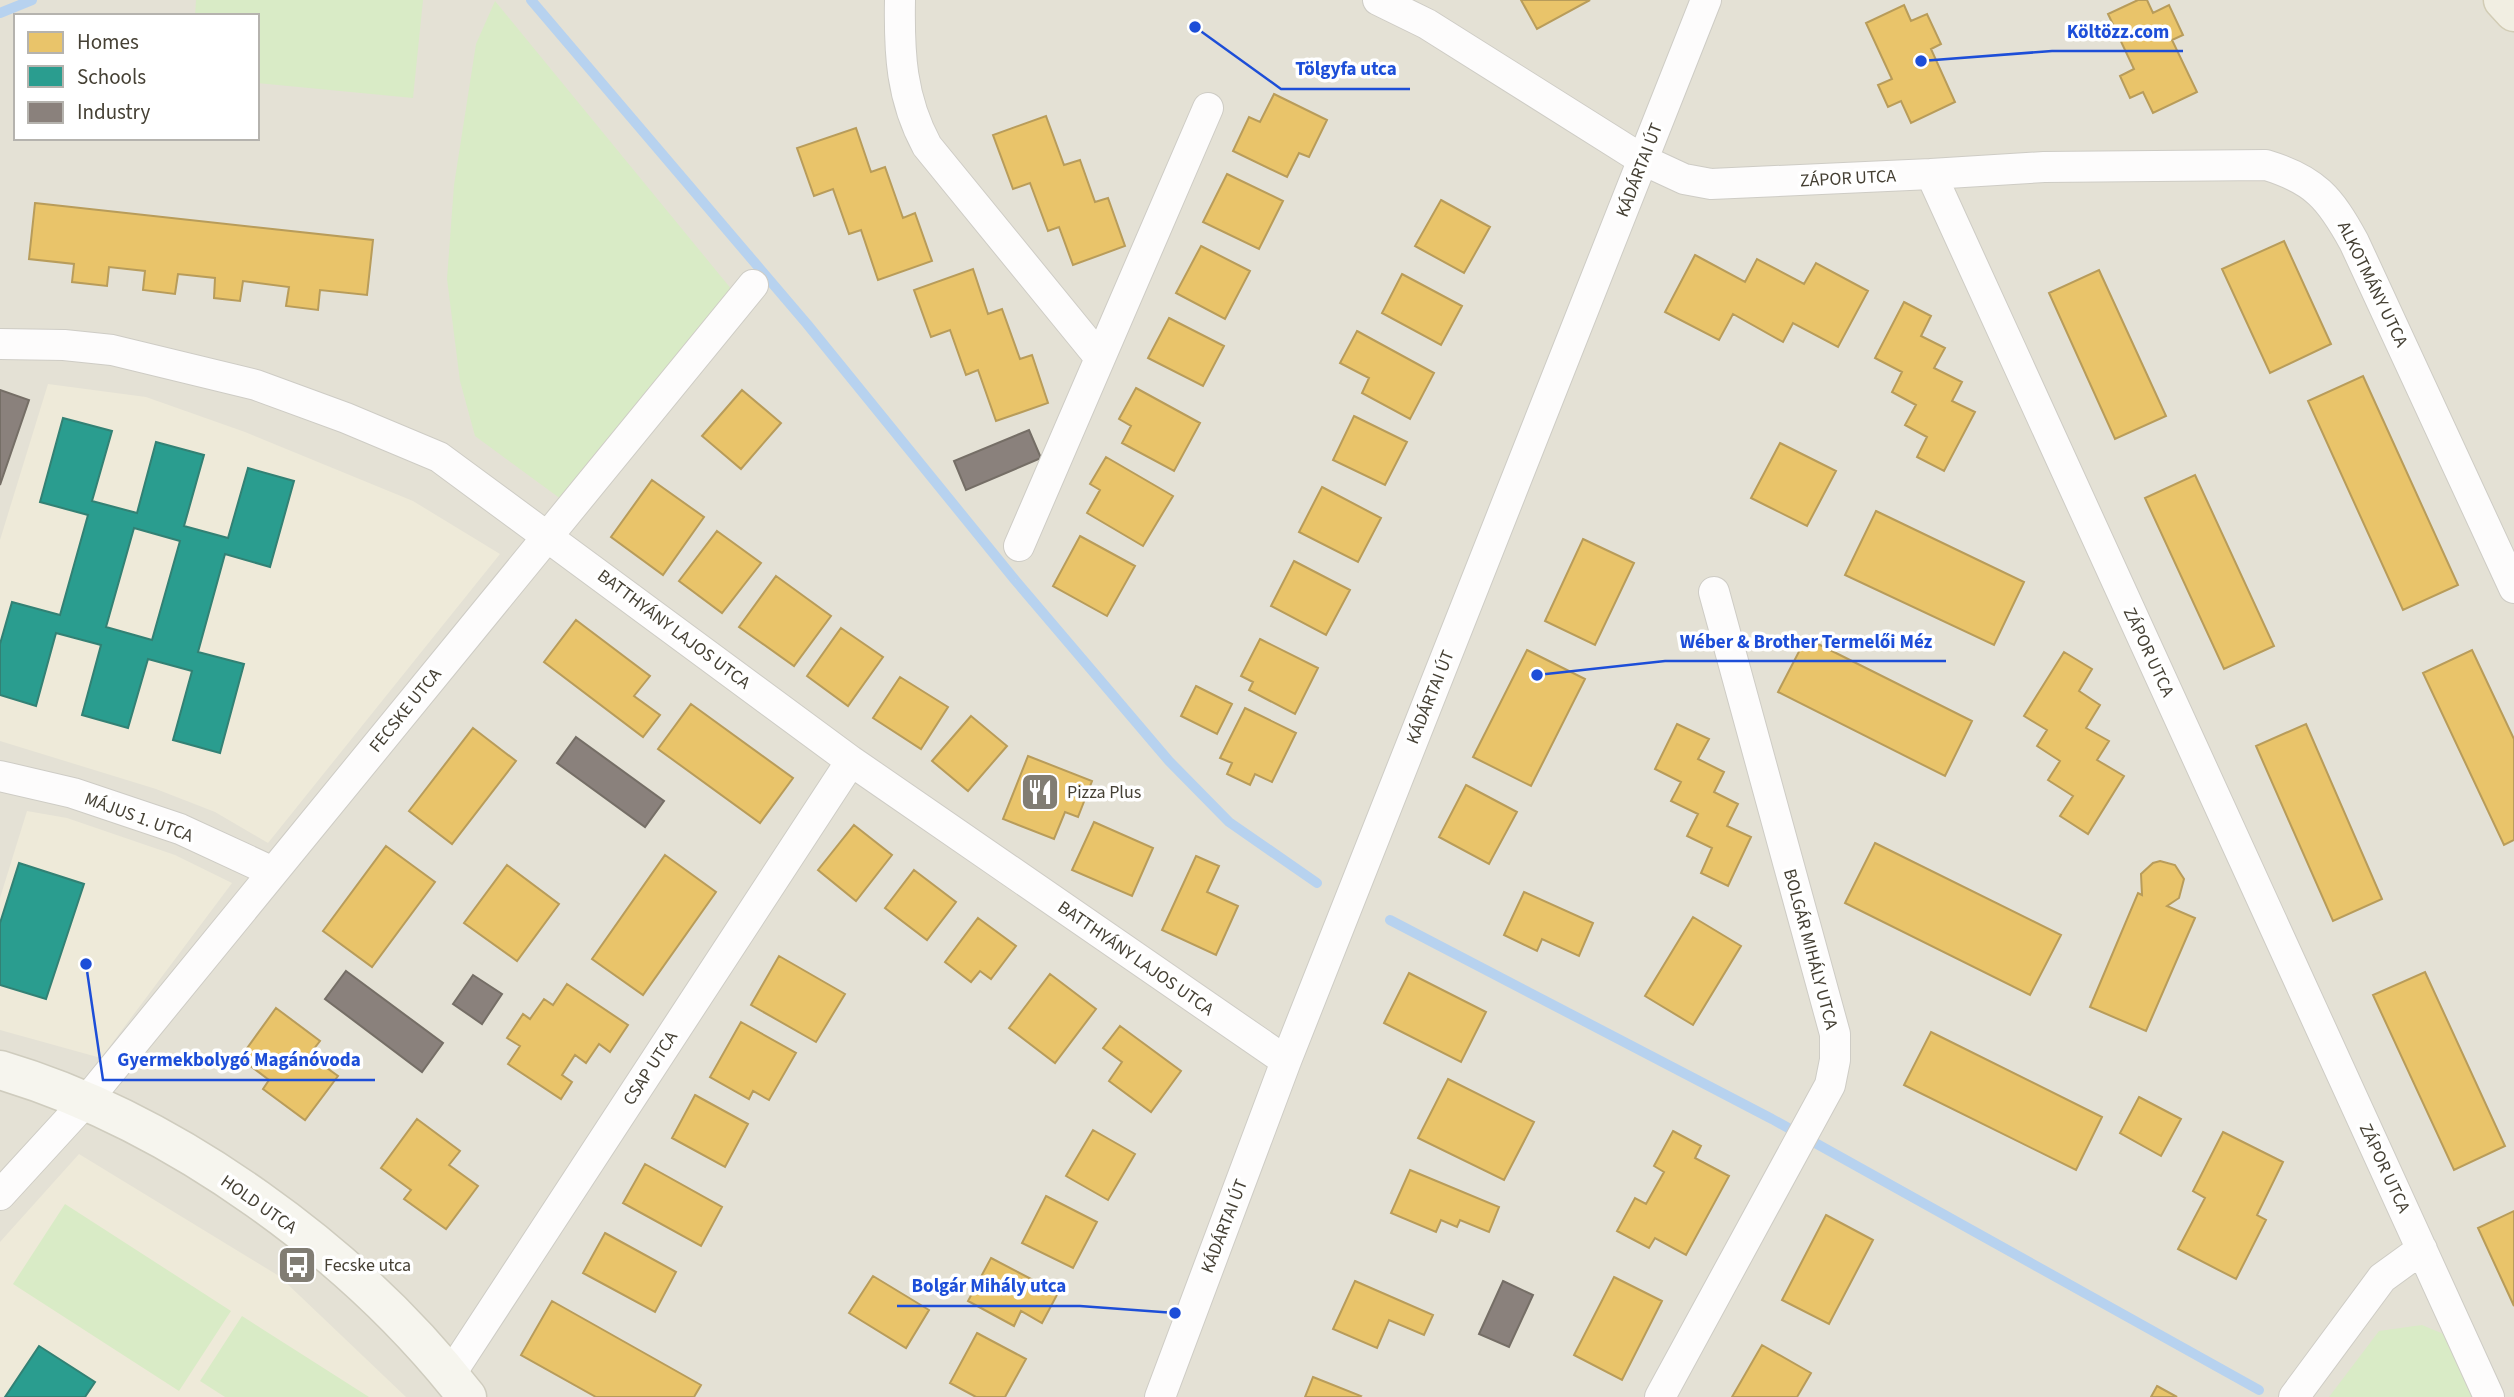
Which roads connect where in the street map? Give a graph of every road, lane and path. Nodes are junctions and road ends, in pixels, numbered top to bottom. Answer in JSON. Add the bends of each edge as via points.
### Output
{"nodes":[{"id":1,"x":900,"y":0,"type":"edge"},
{"id":2,"x":1378,"y":0,"type":"edge"},
{"id":3,"x":1706,"y":0,"type":"edge"},
{"id":4,"x":2503,"y":0,"type":"edge"},
{"id":5,"x":2514,"y":12,"type":"edge"},
{"id":6,"x":1208,"y":108,"type":"dead end"},
{"id":7,"x":1643,"y":160,"type":"junction"},
{"id":8,"x":1931,"y":174,"type":"junction"},
{"id":9,"x":753,"y":285,"type":"dead end"},
{"id":10,"x":0,"y":344,"type":"edge"},
{"id":11,"x":1100,"y":358,"type":"junction"},
{"id":12,"x":548,"y":534,"type":"junction"},
{"id":13,"x":1019,"y":546,"type":"dead end"},
{"id":14,"x":2514,"y":588,"type":"edge"},
{"id":15,"x":1714,"y":592,"type":"dead end"},
{"id":16,"x":851,"y":761,"type":"junction"},
{"id":17,"x":0,"y":776,"type":"edge"},
{"id":18,"x":273,"y":872,"type":"junction"},
{"id":19,"x":1286,"y":1061,"type":"junction"},
{"id":20,"x":0,"y":1070,"type":"edge"},
{"id":21,"x":87,"y":1100,"type":"junction"},
{"id":22,"x":0,"y":1195,"type":"edge"},
{"id":23,"x":2422,"y":1249,"type":"junction"},
{"id":24,"x":459,"y":1386,"type":"edge"},
{"id":25,"x":1160,"y":1397,"type":"edge"},
{"id":26,"x":1660,"y":1397,"type":"edge"},
{"id":27,"x":2294,"y":1397,"type":"edge"},
{"id":28,"x":2489,"y":1397,"type":"edge"}],
"edges":[{"from":1,"to":11,"type":"street","via":[[902,81],[927,146]]},
{"from":2,"to":7,"type":"street","name":"ZÁPOR UTCA","via":[[1427,24]]},
{"from":3,"to":7,"type":"street","name":"KÁDÁRTAI ÚT"},
{"from":4,"to":5,"type":"main road"},
{"from":6,"to":11,"type":"street"},
{"from":7,"to":8,"type":"street","name":"ZÁPOR UTCA","via":[[1684,179],[1711,184]]},
{"from":7,"to":19,"type":"street","name":"KÁDÁRTAI ÚT"},
{"from":8,"to":14,"type":"street","name":"ALKOTMÁNY UTCA","via":[[2044,167],[2266,165],[2295,173],[2318,188],[2354,242]]},
{"from":8,"to":23,"type":"street","name":"ZÁPOR UTCA"},
{"from":9,"to":12,"type":"street","name":"FECSKE UTCA"},
{"from":10,"to":12,"type":"street","name":"BATTHYÁNY LAJOS UTCA","via":[[112,350],[256,386],[439,457]]},
{"from":11,"to":13,"type":"street"},
{"from":12,"to":16,"type":"street","name":"BATTHYÁNY LAJOS UTCA"},
{"from":12,"to":18,"type":"street","name":"FECSKE UTCA"},
{"from":15,"to":26,"type":"street","name":"BOLGÁR MIHÁLY UTCA","via":[[1835,1034],[1835,1060],[1830,1085]]},
{"from":16,"to":19,"type":"street","name":"BATTHYÁNY LAJOS UTCA"},
{"from":16,"to":24,"type":"street","name":"CSAP UTCA","via":[[492,1310]]},
{"from":17,"to":18,"type":"street","name":"MÁJUS 1. UTCA","via":[[73,793],[180,829]]},
{"from":18,"to":21,"type":"street","name":"FECSKE UTCA"},
{"from":19,"to":25,"type":"street","name":"KÁDÁRTAI ÚT"},
{"from":20,"to":21,"type":"street","name":"HOLD UTCA"},
{"from":21,"to":22,"type":"street","name":"FECSKE UTCA"},
{"from":21,"to":24,"type":"street","name":"HOLD UTCA","via":[[206,1167],[305,1235],[393,1312]]},
{"from":23,"to":27,"type":"street","via":[[2382,1278]]},
{"from":23,"to":28,"type":"street","name":"ZÁPOR UTCA"}]}
